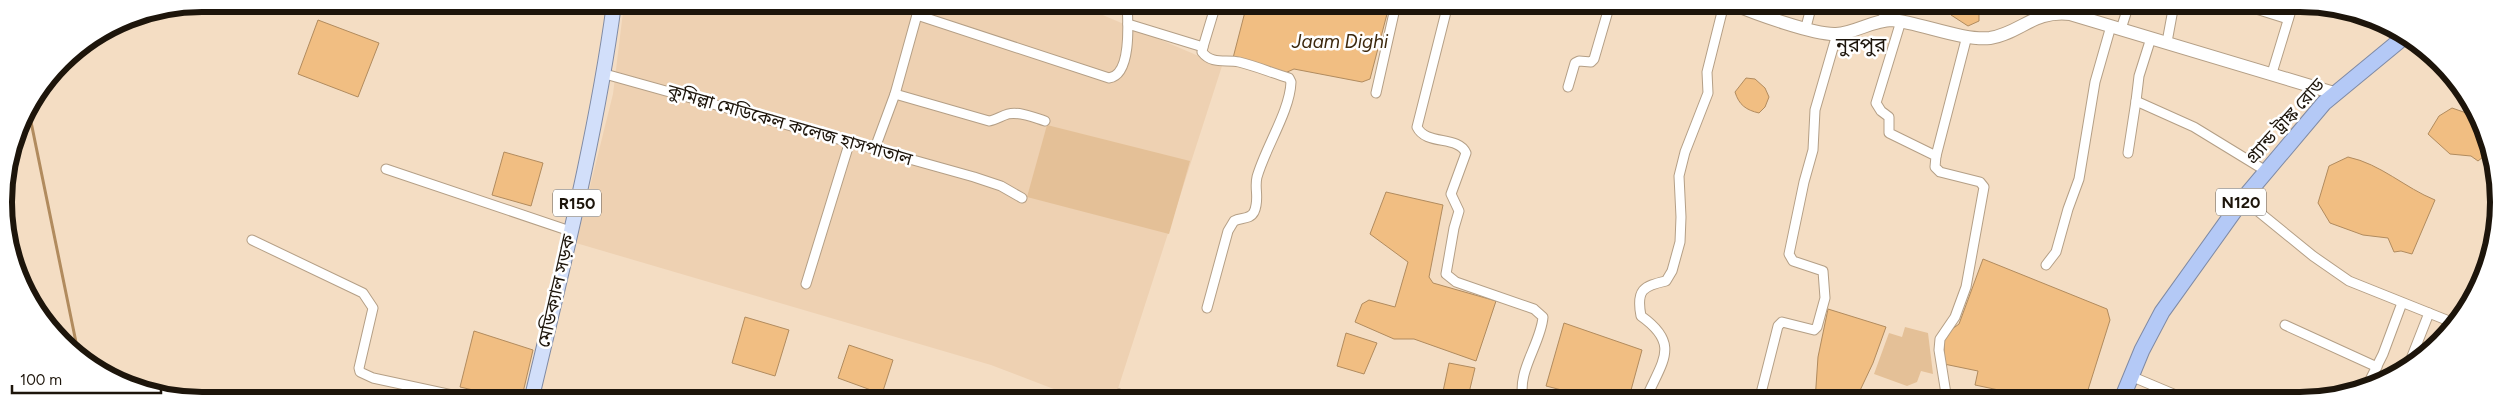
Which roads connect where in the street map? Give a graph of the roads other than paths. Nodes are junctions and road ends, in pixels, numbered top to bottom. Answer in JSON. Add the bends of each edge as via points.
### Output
{"nodes":[{"id":1,"x":613,"y":12,"type":"edge"},
{"id":2,"x":918,"y":12,"type":"edge"},
{"id":3,"x":1127,"y":12,"type":"edge"},
{"id":4,"x":1214,"y":12,"type":"edge"},
{"id":5,"x":1394,"y":12,"type":"edge"},
{"id":6,"x":1446,"y":12,"type":"edge"},
{"id":7,"x":1608,"y":12,"type":"edge"},
{"id":8,"x":1722,"y":12,"type":"edge"},
{"id":9,"x":1761,"y":12,"type":"edge"},
{"id":10,"x":1810,"y":12,"type":"edge"},
{"id":11,"x":1884,"y":12,"type":"edge"},
{"id":12,"x":2124,"y":12,"type":"edge"},
{"id":13,"x":2173,"y":12,"type":"edge"},
{"id":14,"x":2267,"y":12,"type":"edge"},
{"id":15,"x":2290,"y":12,"type":"edge"},
{"id":16,"x":917,"y":15,"type":"junction"},
{"id":17,"x":2288,"y":18,"type":"junction"},
{"id":18,"x":1883,"y":20,"type":"junction"},
{"id":19,"x":1901,"y":21,"type":"junction"},
{"id":20,"x":1128,"y":24,"type":"junction"},
{"id":21,"x":1806,"y":27,"type":"junction"},
{"id":22,"x":2116,"y":28,"type":"junction"},
{"id":23,"x":1837,"y":34,"type":"junction"},
{"id":24,"x":1967,"y":36,"type":"junction"},
{"id":25,"x":2150,"y":38,"type":"junction"},
{"id":26,"x":2399,"y":41,"type":"edge"},
{"id":27,"x":2167,"y":42,"type":"junction"},
{"id":28,"x":1203,"y":47,"type":"junction"},
{"id":29,"x":2272,"y":73,"type":"junction"},
{"id":30,"x":605,"y":74,"type":"junction"},
{"id":31,"x":1568,"y":87,"type":"dead end"},
{"id":32,"x":1376,"y":93,"type":"dead end"},
{"id":33,"x":2334,"y":93,"type":"junction"},
{"id":34,"x":895,"y":94,"type":"junction"},
{"id":35,"x":2136,"y":101,"type":"junction"},
{"id":36,"x":1045,"y":120,"type":"dead end"},
{"id":37,"x":850,"y":141,"type":"junction"},
{"id":38,"x":875,"y":148,"type":"junction"},
{"id":39,"x":2128,"y":153,"type":"dead end"},
{"id":40,"x":1936,"y":156,"type":"junction"},
{"id":41,"x":386,"y":169,"type":"dead end"},
{"id":42,"x":2266,"y":171,"type":"junction"},
{"id":43,"x":1022,"y":198,"type":"dead end"},
{"id":44,"x":2243,"y":199,"type":"junction"},
{"id":45,"x":570,"y":231,"type":"junction"},
{"id":46,"x":252,"y":240,"type":"dead end"},
{"id":47,"x":2046,"y":265,"type":"dead end"},
{"id":48,"x":806,"y":284,"type":"dead end"},
{"id":49,"x":2402,"y":303,"type":"junction"},
{"id":50,"x":1207,"y":308,"type":"dead end"},
{"id":51,"x":2430,"y":312,"type":"junction"},
{"id":52,"x":2448,"y":320,"type":"edge"},
{"id":53,"x":2285,"y":325,"type":"dead end"},
{"id":54,"x":2413,"y":355,"type":"edge"},
{"id":55,"x":2377,"y":367,"type":"junction"},
{"id":56,"x":2133,"y":377,"type":"junction"},
{"id":57,"x":2371,"y":378,"type":"edge"},
{"id":58,"x":438,"y":392,"type":"edge"},
{"id":59,"x":533,"y":392,"type":"edge"},
{"id":60,"x":1522,"y":392,"type":"edge"},
{"id":61,"x":1650,"y":392,"type":"edge"},
{"id":62,"x":1761,"y":392,"type":"edge"},
{"id":63,"x":1946,"y":392,"type":"edge"},
{"id":64,"x":2126,"y":392,"type":"edge"},
{"id":65,"x":2169,"y":392,"type":"edge"}],
"edges":[{"from":1,"to":30,"type":"main road","name":"মেডিক্যাল সড়ক","number":"R150"},
{"from":2,"to":16,"type":"street"},
{"from":3,"to":20,"type":"street"},
{"from":4,"to":28,"type":"street"},
{"from":5,"to":32,"type":"street"},
{"from":6,"to":60,"type":"street","via":[[1418,127],[1423,135],[1458,146],[1466,153],[1451,194],[1459,211],[1446,274],[1456,282],[1534,309],[1542,317]]},
{"from":7,"to":31,"type":"street","via":[[1594,59],[1575,63]]},
{"from":8,"to":61,"type":"street","via":[[1707,72],[1708,93],[1679,176],[1681,217],[1677,254],[1666,280],[1647,285],[1642,290],[1641,316],[1662,335],[1666,345]]},
{"from":9,"to":21,"type":"street"},
{"from":10,"to":21,"type":"street"},
{"from":11,"to":18,"type":"street"},
{"from":12,"to":22,"type":"street"},
{"from":13,"to":27,"type":"street"},
{"from":14,"to":17,"type":"street"},
{"from":15,"to":17,"type":"street"},
{"from":16,"to":20,"type":"street","via":[[1109,78],[1119,73],[1128,43]]},
{"from":16,"to":34,"type":"street"},
{"from":17,"to":29,"type":"street"},
{"from":18,"to":19,"type":"street"},
{"from":18,"to":23,"type":"street"},
{"from":19,"to":24,"type":"street"},
{"from":19,"to":40,"type":"street","via":[[1877,107],[1889,117],[1891,135]]},
{"from":20,"to":28,"type":"street"},
{"from":21,"to":23,"type":"street"},
{"from":22,"to":24,"type":"street","via":[[2060,13],[2036,17],[1992,37]]},
{"from":22,"to":25,"type":"street"},
{"from":22,"to":47,"type":"street","via":[[2095,82],[2079,179],[2056,252]]},
{"from":23,"to":62,"type":"street","via":[[1816,110],[1814,150],[1789,254],[1793,260],[1824,271],[1825,298],[1814,330],[1782,322],[1778,326]]},
{"from":24,"to":40,"type":"street"},
{"from":25,"to":27,"type":"street"},
{"from":25,"to":35,"type":"street"},
{"from":26,"to":33,"type":"highway","name":"গ্র্যান্ড ট্রাঙ্ক রোড","number":"N120"},
{"from":27,"to":29,"type":"street"},
{"from":28,"to":50,"type":"street","via":[[1202,52],[1208,58],[1237,62],[1289,78],[1291,82],[1257,178],[1258,200],[1253,213],[1234,221],[1228,231]]},
{"from":29,"to":33,"type":"street"},
{"from":30,"to":37,"type":"street","name":"কুমিল্লা মেডিকেল কলেজ হাসপাতাল"},
{"from":30,"to":45,"type":"main road","name":"মেডিক্যাল সড়ক","number":"R150"},
{"from":33,"to":42,"type":"highway","name":"গ্র্যান্ড ট্রাঙ্ক রোড","number":"N120"},
{"from":34,"to":36,"type":"street","via":[[989,121],[999,120],[1008,114]]},
{"from":34,"to":38,"type":"street"},
{"from":35,"to":39,"type":"street"},
{"from":35,"to":42,"type":"street","via":[[2194,127]]},
{"from":37,"to":38,"type":"street","name":"কুমিল্লা মেডিকেল কলেজ হাসপাতাল"},
{"from":37,"to":48,"type":"street"},
{"from":38,"to":43,"type":"street","name":"কুমিল্লা মেডিকেল কলেজ হাসপাতাল","via":[[974,177]]},
{"from":40,"to":63,"type":"street","via":[[1935,168],[1940,172],[1980,182],[1984,187],[1972,263],[1961,304],[1940,339]]},
{"from":41,"to":45,"type":"street"},
{"from":42,"to":44,"type":"highway","name":"গ্র্যান্ড ট্রাঙ্ক রোড","number":"N120"},
{"from":44,"to":49,"type":"street","via":[[2349,282]]},
{"from":44,"to":56,"type":"highway","name":"গ্র্যান্ড ট্রাঙ্ক রোড","number":"N120","via":[[2162,312],[2142,350]]},
{"from":45,"to":59,"type":"main road","name":"মেডিক্যাল সড়ক","number":"R150"},
{"from":46,"to":58,"type":"street","via":[[363,293],[373,308],[359,368],[362,374]]},
{"from":49,"to":51,"type":"street"},
{"from":49,"to":55,"type":"street"},
{"from":51,"to":52,"type":"street"},
{"from":51,"to":54,"type":"street"},
{"from":53,"to":55,"type":"street"},
{"from":55,"to":57,"type":"street"},
{"from":56,"to":64,"type":"highway","name":"গ্র্যান্ড ট্রাঙ্ক রোড","number":"N120"},
{"from":56,"to":65,"type":"street"}]}
